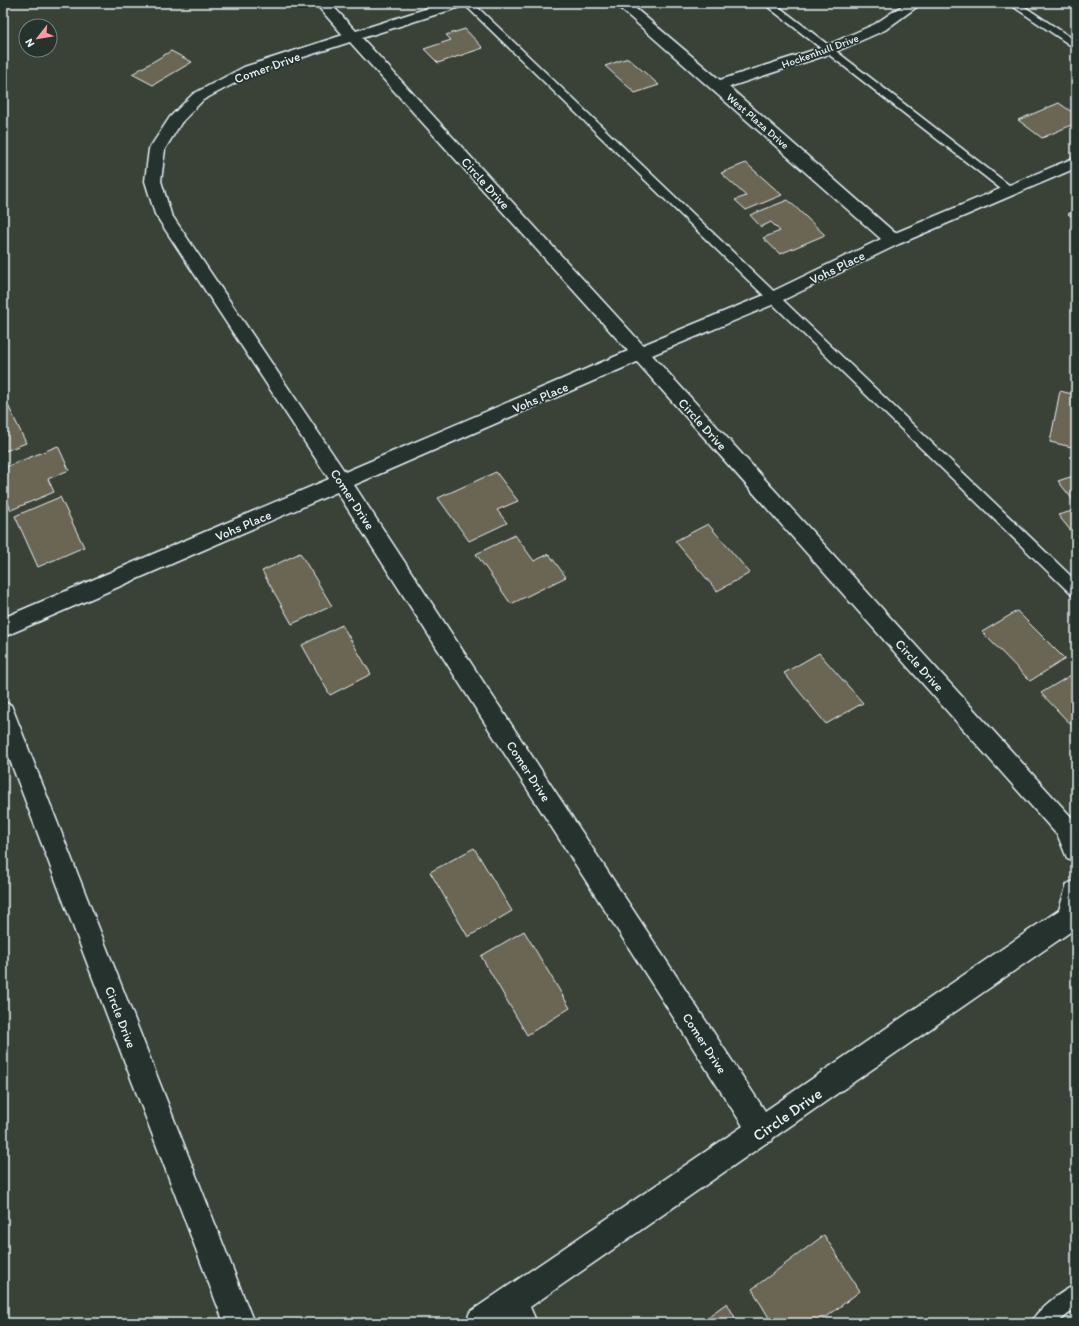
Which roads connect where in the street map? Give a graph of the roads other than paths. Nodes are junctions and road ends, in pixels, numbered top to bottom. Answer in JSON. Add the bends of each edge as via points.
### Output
{"nodes":[{"id":1,"x":322,"y":3,"type":"edge"},
{"id":2,"x":458,"y":3,"type":"edge"},
{"id":3,"x":468,"y":3,"type":"edge"},
{"id":4,"x":621,"y":3,"type":"edge"},
{"id":5,"x":768,"y":3,"type":"edge"},
{"id":6,"x":915,"y":3,"type":"edge"},
{"id":7,"x":1013,"y":3,"type":"edge"},
{"id":8,"x":354,"y":37,"type":"junction"},
{"id":9,"x":1076,"y":45,"type":"edge"},
{"id":10,"x":828,"y":50,"type":"junction"},
{"id":11,"x":718,"y":86,"type":"junction"},
{"id":12,"x":1076,"y":162,"type":"edge"},
{"id":13,"x":1010,"y":191,"type":"junction"},
{"id":14,"x":893,"y":240,"type":"junction"},
{"id":15,"x":773,"y":298,"type":"junction"},
{"id":16,"x":640,"y":353,"type":"junction"},
{"id":17,"x":342,"y":483,"type":"junction"},
{"id":18,"x":1076,"y":590,"type":"edge"},
{"id":19,"x":3,"y":628,"type":"edge"},
{"id":20,"x":3,"y":712,"type":"edge"},
{"id":21,"x":1076,"y":850,"type":"edge"},
{"id":22,"x":1076,"y":892,"type":"edge"},
{"id":23,"x":762,"y":1131,"type":"junction"},
{"id":24,"x":1076,"y":1295,"type":"edge"},
{"id":25,"x":517,"y":1313,"type":"edge"},
{"id":26,"x":239,"y":1323,"type":"edge"},
{"id":27,"x":481,"y":1323,"type":"edge"},
{"id":28,"x":1041,"y":1323,"type":"edge"}],
"edges":[{"from":1,"to":8,"type":"street","name":"Circle Drive"},
{"from":2,"to":8,"type":"street","name":"Comer Drive"},
{"from":3,"to":15,"type":"lane"},
{"from":4,"to":11,"type":"street","name":"West Plaza Drive"},
{"from":5,"to":10,"type":"lane"},
{"from":6,"to":10,"type":"street","name":"Hockenhull Drive","via":[[880,27]]},
{"from":7,"to":9,"type":"lane"},
{"from":8,"to":16,"type":"street","name":"Circle Drive"},
{"from":8,"to":17,"type":"street","name":"Comer Drive","via":[[249,70],[198,97],[175,120],[157,149],[153,181],[162,214]]},
{"from":10,"to":11,"type":"street","name":"Hockenhull Drive"},
{"from":10,"to":13,"type":"lane"},
{"from":11,"to":14,"type":"street","name":"West Plaza Drive"},
{"from":12,"to":13,"type":"street","name":"Vohs Place"},
{"from":13,"to":14,"type":"street","name":"Vohs Place"},
{"from":14,"to":15,"type":"street","name":"Vohs Place"},
{"from":15,"to":16,"type":"street","name":"Vohs Place"},
{"from":15,"to":18,"type":"lane"},
{"from":16,"to":17,"type":"street","name":"Vohs Place"},
{"from":16,"to":21,"type":"street","name":"Circle Drive","via":[[1066,828]]},
{"from":17,"to":19,"type":"street","name":"Vohs Place"},
{"from":17,"to":23,"type":"street","name":"Comer Drive"},
{"from":20,"to":26,"type":"street","name":"Circle Drive"},
{"from":22,"to":23,"type":"street","name":"Circle Drive","via":[[1069,918]]},
{"from":23,"to":25,"type":"street","name":"Circle Drive"},
{"from":24,"to":28,"type":"lane"},
{"from":25,"to":27,"type":"street","name":"Circle Drive"}]}
